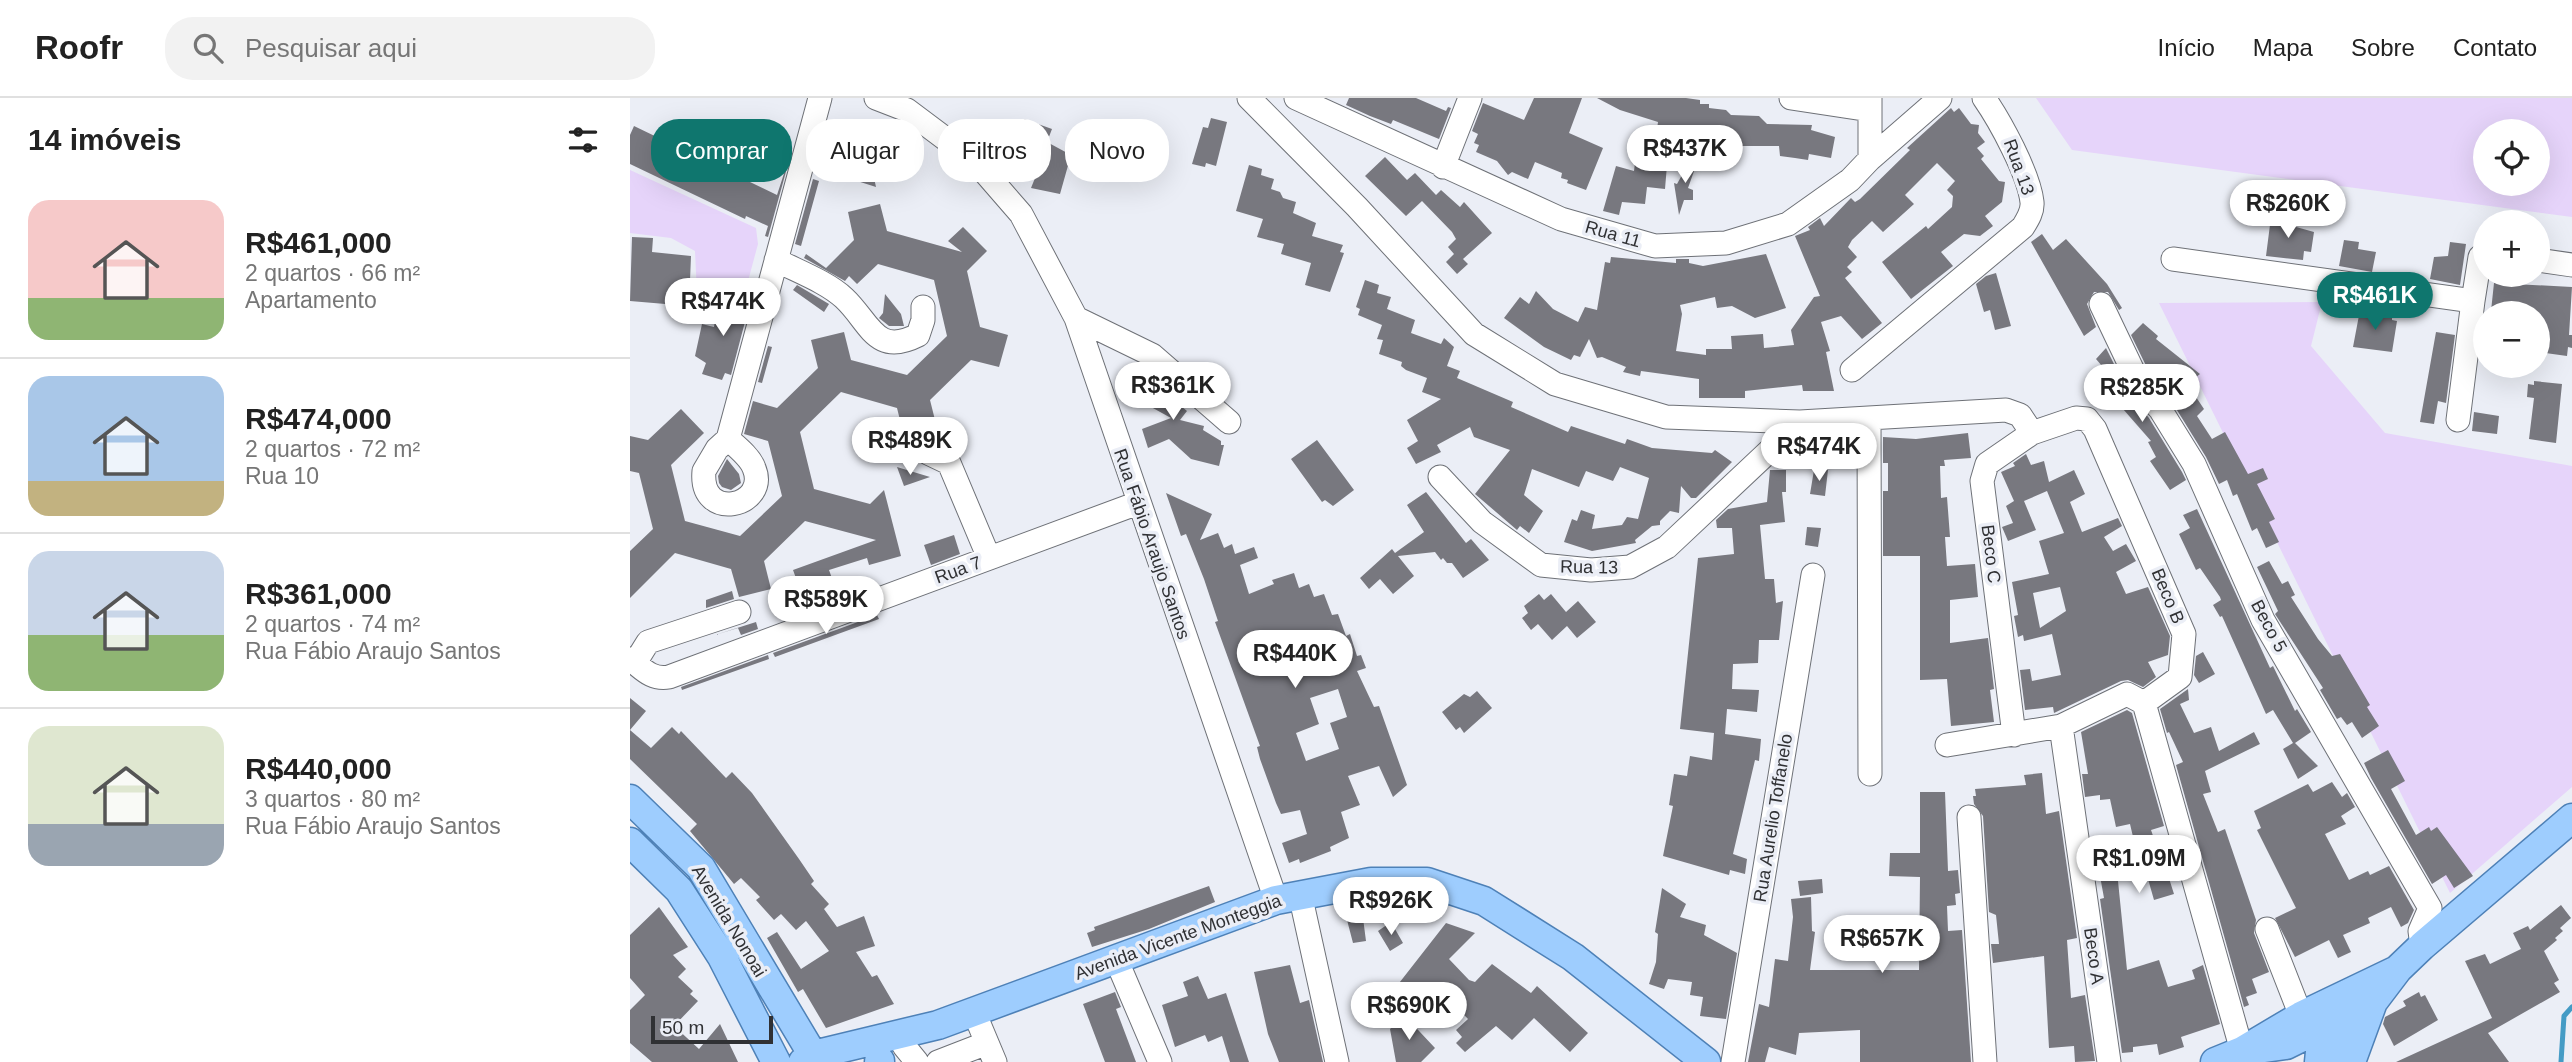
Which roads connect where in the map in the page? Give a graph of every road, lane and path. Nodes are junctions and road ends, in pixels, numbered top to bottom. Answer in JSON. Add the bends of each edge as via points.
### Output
{"nodes":[{"id":1,"x":820,"y":98,"type":"edge"},
{"id":2,"x":876,"y":98,"type":"edge"},
{"id":3,"x":1249,"y":98,"type":"edge"},
{"id":4,"x":1296,"y":98,"type":"edge"},
{"id":5,"x":1470,"y":98,"type":"edge"},
{"id":6,"x":1791,"y":98,"type":"edge"},
{"id":7,"x":1940,"y":98,"type":"edge"},
{"id":8,"x":1984,"y":98,"type":"edge"},
{"id":9,"x":1870,"y":104,"type":"edge"},
{"id":10,"x":1870,"y":159,"type":"junction"},
{"id":11,"x":1443,"y":167,"type":"junction"},
{"id":12,"x":2174,"y":258,"type":"dead end"},
{"id":13,"x":776,"y":260,"type":"junction"},
{"id":14,"x":2550,"y":262,"type":"edge"},
{"id":15,"x":2572,"y":265,"type":"edge"},
{"id":16,"x":2475,"y":287,"type":"edge"},
{"id":17,"x":2473,"y":301,"type":"junction"},
{"id":18,"x":2101,"y":304,"type":"dead end"},
{"id":19,"x":923,"y":307,"type":"dead end"},
{"id":20,"x":1076,"y":318,"type":"junction"},
{"id":21,"x":1852,"y":370,"type":"dead end"},
{"id":22,"x":1869,"y":418,"type":"junction"},
{"id":23,"x":2458,"y":419,"type":"dead end"},
{"id":24,"x":1229,"y":422,"type":"dead end"},
{"id":25,"x":1800,"y":422,"type":"junction"},
{"id":26,"x":2032,"y":433,"type":"junction"},
{"id":27,"x":728,"y":439,"type":"dead end"},
{"id":28,"x":928,"y":453,"type":"dead end"},
{"id":29,"x":1440,"y":478,"type":"dead end"},
{"id":30,"x":1138,"y":503,"type":"junction"},
{"id":31,"x":989,"y":558,"type":"junction"},
{"id":32,"x":1813,"y":575,"type":"dead end"},
{"id":33,"x":739,"y":611,"type":"dead end"},
{"id":34,"x":633,"y":661,"type":"edge"},
{"id":35,"x":2144,"y":703,"type":"junction"},
{"id":36,"x":2061,"y":726,"type":"junction"},
{"id":37,"x":2014,"y":735,"type":"junction"},
{"id":38,"x":1947,"y":745,"type":"dead end"},
{"id":39,"x":1870,"y":774,"type":"dead end"},
{"id":40,"x":630,"y":799,"type":"edge"},
{"id":41,"x":1969,"y":817,"type":"dead end"},
{"id":42,"x":2572,"y":818,"type":"edge"},
{"id":43,"x":630,"y":842,"type":"edge"},
{"id":44,"x":1288,"y":897,"type":"junction"},
{"id":45,"x":2267,"y":929,"type":"dead end"},
{"id":46,"x":2422,"y":946,"type":"junction"},
{"id":47,"x":1116,"y":959,"type":"junction"},
{"id":48,"x":2368,"y":993,"type":"junction"},
{"id":49,"x":974,"y":1012,"type":"junction"},
{"id":50,"x":2312,"y":1022,"type":"junction"},
{"id":51,"x":938,"y":1025,"type":"junction"},
{"id":52,"x":2269,"y":1049,"type":"edge"},
{"id":53,"x":991,"y":1053,"type":"edge"},
{"id":54,"x":892,"y":1059,"type":"edge"},
{"id":55,"x":811,"y":1060,"type":"edge"},
{"id":56,"x":776,"y":1062,"type":"edge"},
{"id":57,"x":938,"y":1062,"type":"edge"},
{"id":58,"x":1160,"y":1062,"type":"edge"},
{"id":59,"x":1337,"y":1062,"type":"edge"},
{"id":60,"x":1706,"y":1062,"type":"edge"},
{"id":61,"x":1733,"y":1062,"type":"edge"},
{"id":62,"x":1985,"y":1062,"type":"edge"},
{"id":63,"x":2109,"y":1062,"type":"edge"},
{"id":64,"x":2216,"y":1062,"type":"edge"},
{"id":65,"x":2319,"y":1062,"type":"edge"},
{"id":66,"x":2348,"y":1062,"type":"edge"}],
"edges":[{"from":1,"to":13,"type":"street"},
{"from":2,"to":20,"type":"street","name":"Rua Fábio Araujo Santos","via":[[907,110],[975,161],[1021,214]]},
{"from":3,"to":25,"type":"street","via":[[1357,206],[1474,334],[1555,384],[1666,417]]},
{"from":4,"to":11,"type":"street","name":"Rua 11"},
{"from":5,"to":11,"type":"street"},
{"from":6,"to":9,"type":"street"},
{"from":7,"to":10,"type":"street"},
{"from":8,"to":21,"type":"street","name":"Rua 13","via":[[2004,127],[2032,201],[2030,216],[2023,227]]},
{"from":9,"to":10,"type":"street"},
{"from":10,"to":11,"type":"street","name":"Rua 11","via":[[1850,180],[1788,224],[1726,243],[1656,246],[1561,219]]},
{"from":12,"to":17,"type":"street"},
{"from":13,"to":19,"type":"street","via":[[844,297],[875,336],[892,342],[918,335]]},
{"from":13,"to":27,"type":"street"},
{"from":14,"to":15,"type":"street"},
{"from":16,"to":17,"type":"street"},
{"from":17,"to":23,"type":"street"},
{"from":18,"to":46,"type":"street","name":"Beco 5","via":[[2142,390],[2160,409],[2194,464],[2263,620],[2430,908],[2420,931]]},
{"from":20,"to":24,"type":"street","via":[[1152,355]]},
{"from":20,"to":30,"type":"street","name":"Rua Fábio Araujo Santos"},
{"from":22,"to":25,"type":"street"},
{"from":22,"to":26,"type":"street","via":[[2006,410],[2020,415]]},
{"from":22,"to":39,"type":"street"},
{"from":25,"to":29,"type":"street","name":"Rua 13","via":[[1667,547],[1630,567],[1591,570],[1541,565],[1482,522]]},
{"from":26,"to":35,"type":"street","name":"Beco B","via":[[2076,418],[2087,419],[2095,429],[2184,634],[2180,677]]},
{"from":26,"to":37,"type":"street","name":"Beco C","via":[[1987,464],[1982,481]]},
{"from":28,"to":31,"type":"street","via":[[949,463]]},
{"from":30,"to":31,"type":"street","name":"Rua 7"},
{"from":30,"to":44,"type":"street","name":"Rua Fábio Araujo Santos"},
{"from":31,"to":34,"type":"street","name":"Rua 7","via":[[659,679]]},
{"from":32,"to":61,"type":"street","name":"Rua Aurelio Toffanelo"},
{"from":33,"to":34,"type":"street","via":[[648,642]]},
{"from":35,"to":36,"type":"street","via":[[2127,694]]},
{"from":35,"to":52,"type":"street"},
{"from":36,"to":37,"type":"street"},
{"from":36,"to":63,"type":"street","name":"Beco A"},
{"from":37,"to":38,"type":"street"},
{"from":40,"to":55,"type":"main road","name":"Avenida Nonoai","via":[[701,868]]},
{"from":41,"to":62,"type":"street"},
{"from":42,"to":46,"type":"main road"},
{"from":43,"to":56,"type":"main road","name":"Avenida Nonoai","via":[[679,890],[723,957]]},
{"from":44,"to":47,"type":"main road","name":"Avenida Vicente Monteggia"},
{"from":44,"to":59,"type":"street","name":"Rua Fábio Araujo Santos"},
{"from":44,"to":60,"type":"main road","name":"Avenida Vicente Monteggia","via":[[1371,882],[1427,882],[1484,901],[1573,957]]},
{"from":45,"to":50,"type":"street"},
{"from":46,"to":48,"type":"main road"},
{"from":47,"to":49,"type":"main road","name":"Avenida Vicente Monteggia"},
{"from":47,"to":58,"type":"street"},
{"from":48,"to":50,"type":"main road"},
{"from":48,"to":66,"type":"main road"},
{"from":49,"to":51,"type":"main road","name":"Avenida Vicente Monteggia"},
{"from":49,"to":53,"type":"street"},
{"from":50,"to":52,"type":"main road","via":[[2275,1036]]},
{"from":50,"to":65,"type":"main road"},
{"from":50,"to":66,"type":"main road","via":[[2336,1031]]},
{"from":51,"to":54,"type":"main road","name":"Avenida Vicente Monteggia"},
{"from":51,"to":55,"type":"main road","name":"Avenida Vicente Monteggia"},
{"from":52,"to":64,"type":"main road"},
{"from":53,"to":57,"type":"street"}]}
